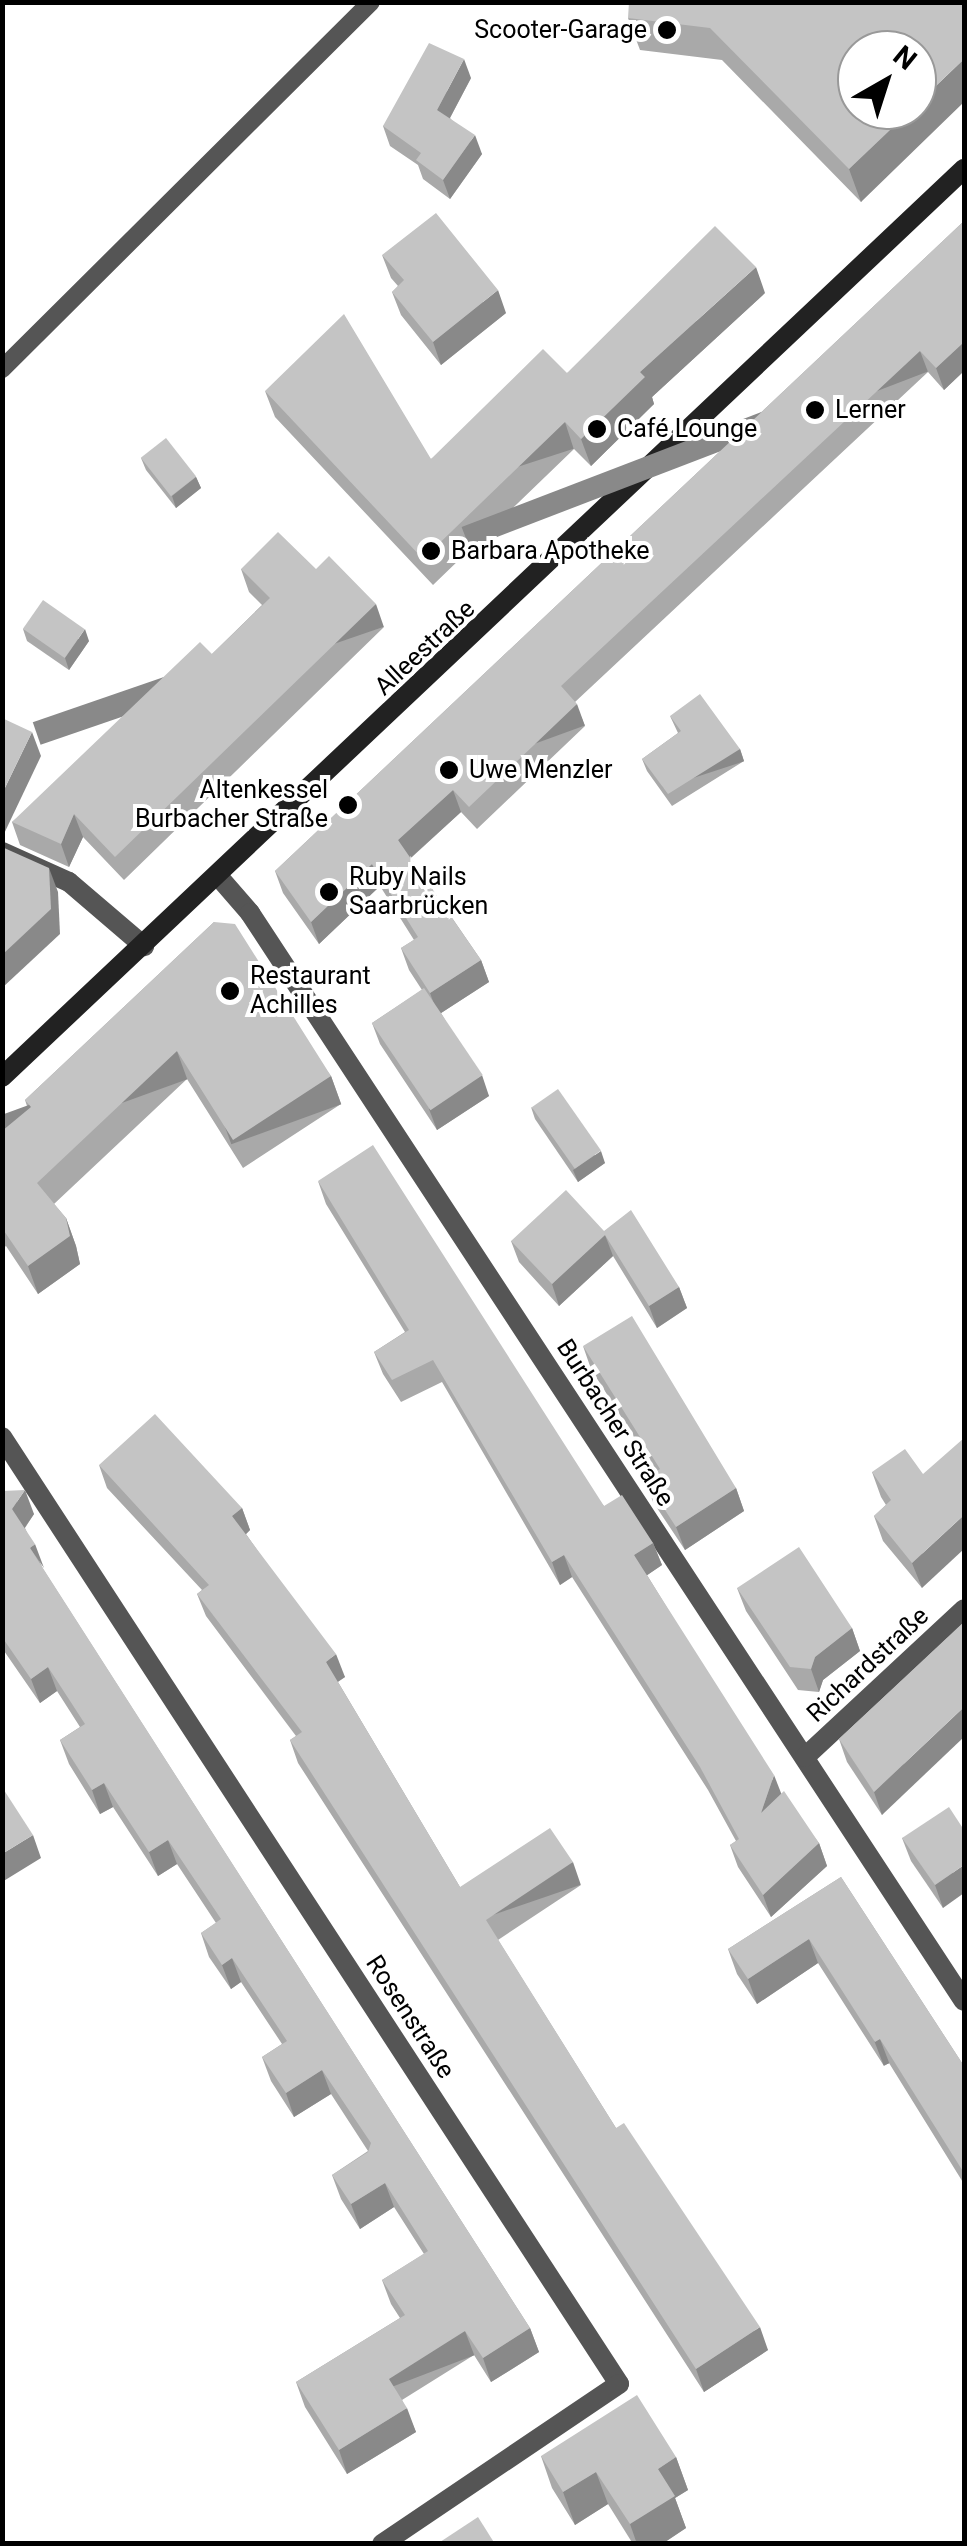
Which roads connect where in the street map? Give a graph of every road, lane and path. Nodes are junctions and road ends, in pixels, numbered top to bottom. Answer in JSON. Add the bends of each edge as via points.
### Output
{"nodes":[{"id":1,"x":372,"y":2,"type":"edge"},
{"id":2,"x":964,"y":169,"type":"edge"},
{"id":3,"x":2,"y":369,"type":"edge"},
{"id":4,"x":2,"y":852,"type":"edge"},
{"id":5,"x":218,"y":876,"type":"junction"},
{"id":6,"x":144,"y":946,"type":"junction"},
{"id":7,"x":2,"y":1076,"type":"edge"},
{"id":8,"x":2,"y":1437,"type":"edge"},
{"id":9,"x":964,"y":1610,"type":"edge"},
{"id":10,"x":805,"y":1757,"type":"junction"},
{"id":11,"x":964,"y":2001,"type":"edge"},
{"id":12,"x":382,"y":2544,"type":"edge"}],
"edges":[{"from":1,"to":3,"type":"lane"},
{"from":2,"to":5,"type":"street","name":"Alleestraße"},
{"from":4,"to":6,"type":"street","via":[[69,882]]},
{"from":5,"to":6,"type":"street","name":"Alleestraße"},
{"from":5,"to":10,"type":"street","name":"Burbacher Straße","via":[[250,913]]},
{"from":6,"to":7,"type":"street","name":"Alleestraße"},
{"from":8,"to":12,"type":"street","name":"Rosenstraße","via":[[618,2384]]},
{"from":9,"to":10,"type":"street","name":"Richardstraße"},
{"from":10,"to":11,"type":"street","name":"Burbacher Straße"}]}
